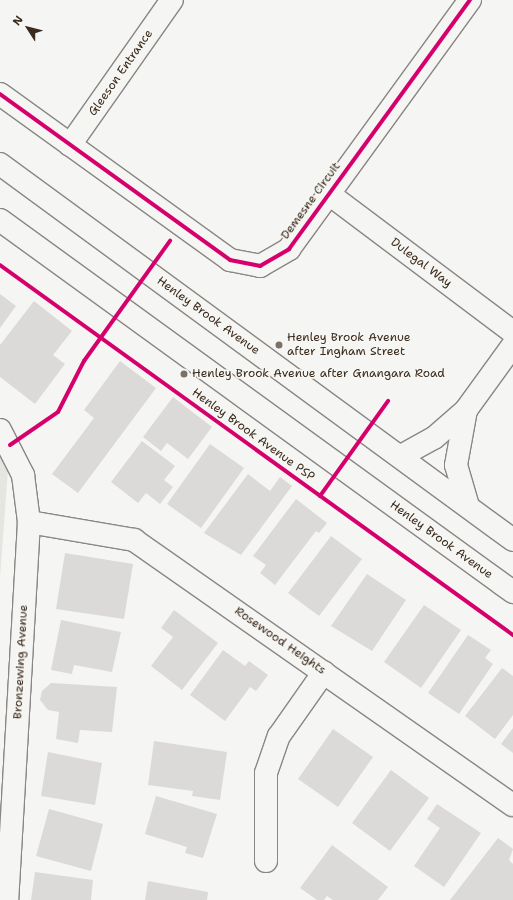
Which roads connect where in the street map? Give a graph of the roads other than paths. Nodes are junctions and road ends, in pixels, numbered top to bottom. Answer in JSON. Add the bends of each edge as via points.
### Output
{"nodes":[{"id":1,"x":172,"y":0,"type":"edge"},
{"id":2,"x":470,"y":0,"type":"edge"},
{"id":3,"x":0,"y":94,"type":"edge"},
{"id":4,"x":70,"y":145,"type":"junction"},
{"id":5,"x":0,"y":164,"type":"edge"},
{"id":6,"x":329,"y":194,"type":"junction"},
{"id":7,"x":0,"y":220,"type":"edge"},
{"id":8,"x":513,"y":332,"type":"edge"},
{"id":9,"x":513,"y":345,"type":"edge"},
{"id":10,"x":466,"y":410,"type":"junction"},
{"id":11,"x":0,"y":430,"type":"edge"},
{"id":12,"x":401,"y":456,"type":"junction"},
{"id":13,"x":468,"y":506,"type":"junction"},
{"id":14,"x":29,"y":522,"type":"junction"},
{"id":15,"x":513,"y":540,"type":"edge"},
{"id":16,"x":513,"y":592,"type":"edge"},
{"id":17,"x":324,"y":672,"type":"junction"},
{"id":18,"x":513,"y":805,"type":"edge"},
{"id":19,"x":266,"y":861,"type":"dead end"},
{"id":20,"x":7,"y":900,"type":"edge"}],
"edges":[{"from":1,"to":4,"type":"street","name":"Gleeson Entrance"},
{"from":2,"to":6,"type":"street","name":"Demesne Circuit"},
{"from":3,"to":4,"type":"street","name":"Demesne Circuit"},
{"from":4,"to":6,"type":"street","name":"Demesne Circuit","via":[[230,260],[260,266],[289,249]]},
{"from":5,"to":12,"type":"street","name":"Henley Brook Avenue"},
{"from":6,"to":8,"type":"street","name":"Dulegal Way"},
{"from":7,"to":16,"type":"street","name":"Henley Brook Avenue"},
{"from":9,"to":10,"type":"street"},
{"from":10,"to":12,"type":"street","via":[[434,438]]},
{"from":10,"to":13,"type":"street","via":[[456,464]]},
{"from":11,"to":14,"type":"street","name":"Bronzewing Avenue","via":[[24,475]]},
{"from":12,"to":13,"type":"street","name":"Henley Brook Avenue"},
{"from":13,"to":15,"type":"street","name":"Henley Brook Avenue"},
{"from":14,"to":17,"type":"street","name":"Rosewood Heights","via":[[134,540]]},
{"from":14,"to":20,"type":"street","name":"Bronzewing Avenue"},
{"from":17,"to":18,"type":"street","name":"Rosewood Heights"},
{"from":17,"to":19,"type":"street","via":[[279,736],[266,774]]}]}
